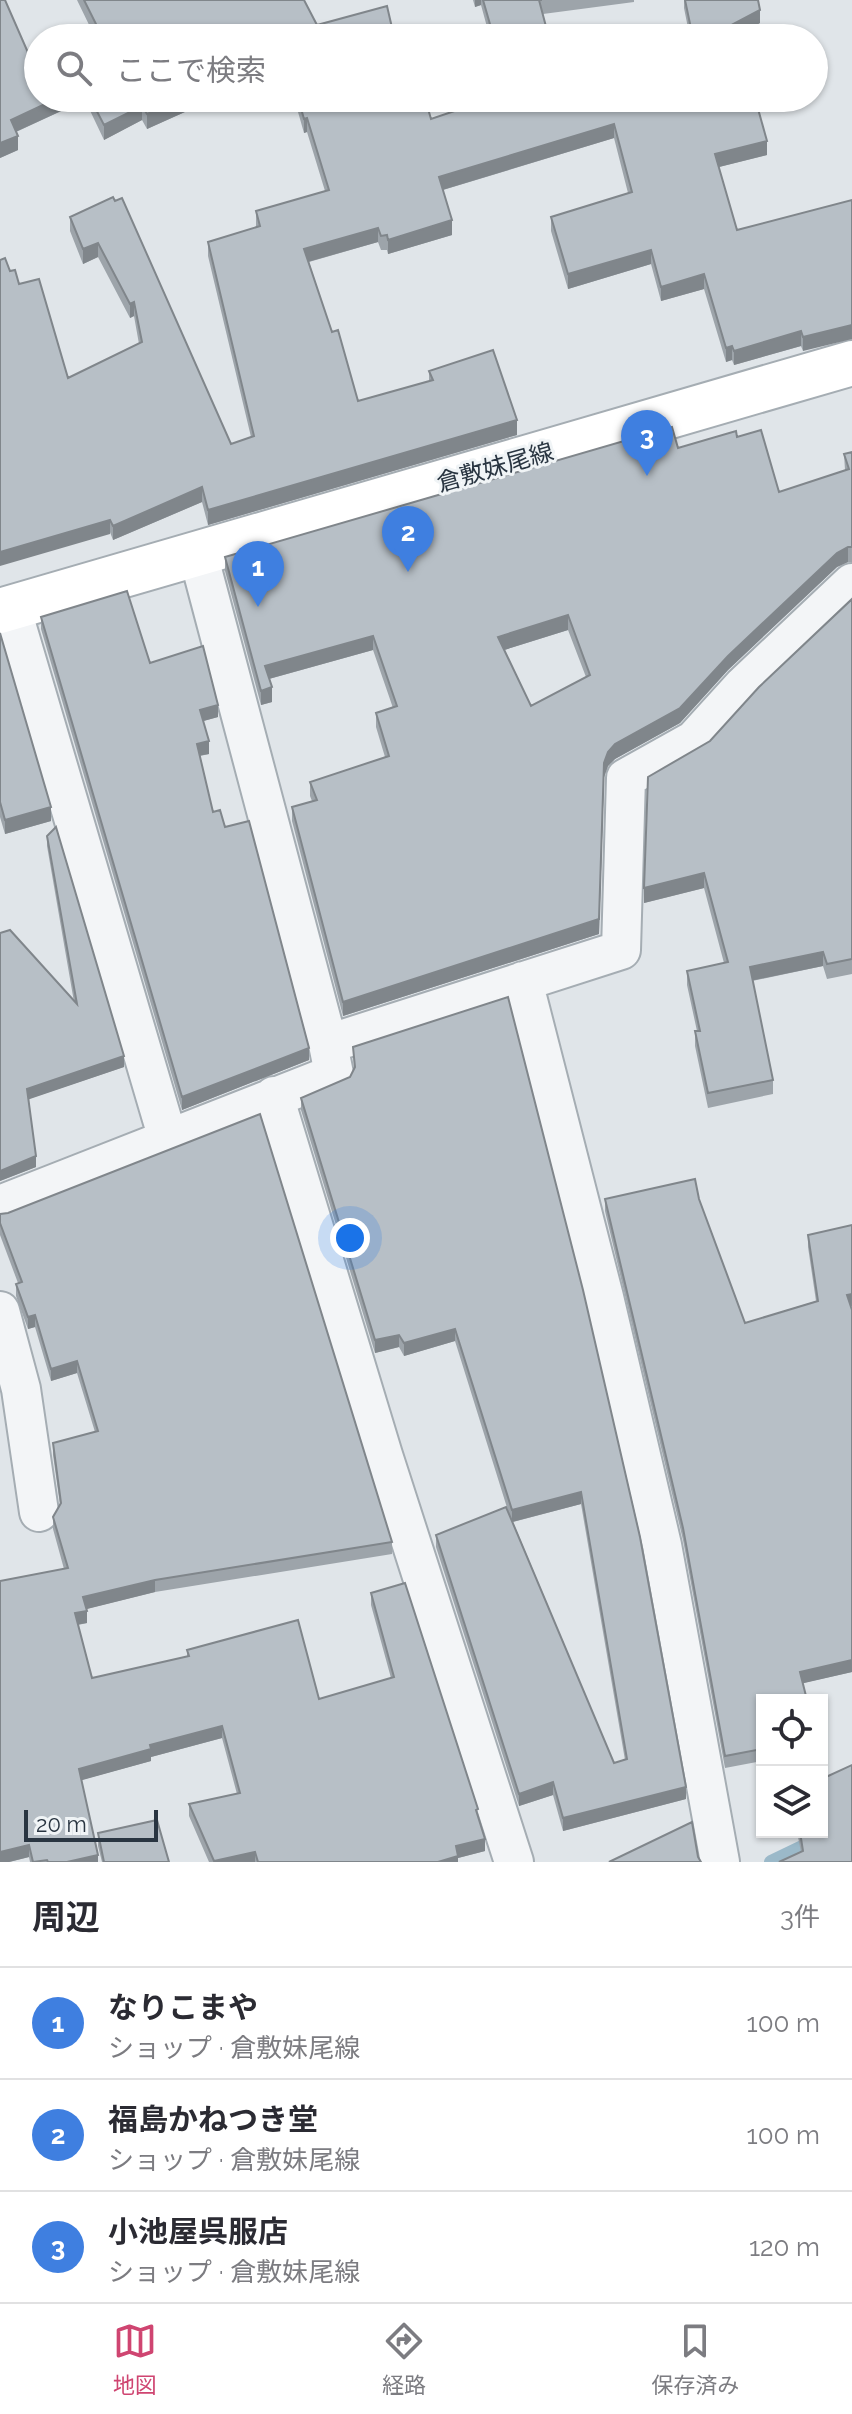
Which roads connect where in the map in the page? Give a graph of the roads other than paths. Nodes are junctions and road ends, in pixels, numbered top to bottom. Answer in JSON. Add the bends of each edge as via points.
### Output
{"nodes":[{"id":1,"x":852,"y":363,"type":"edge"},
{"id":2,"x":198,"y":554,"type":"junction"},
{"id":3,"x":852,"y":583,"type":"edge"},
{"id":4,"x":6,"y":609,"type":"edge"},
{"id":5,"x":523,"y":981,"type":"junction"},
{"id":6,"x":328,"y":1044,"type":"junction"},
{"id":7,"x":274,"y":1096,"type":"junction"},
{"id":8,"x":168,"y":1139,"type":"junction"},
{"id":9,"x":0,"y":1205,"type":"edge"},
{"id":10,"x":0,"y":1311,"type":"edge"},
{"id":11,"x":39,"y":1512,"type":"dead end"},
{"id":12,"x":514,"y":1862,"type":"edge"},
{"id":13,"x":720,"y":1862,"type":"edge"}],
"edges":[{"from":1,"to":2,"type":"main road","name":"倉敷妹尾線"},
{"from":2,"to":4,"type":"main road","name":"倉敷妹尾線"},
{"from":2,"to":6,"type":"street"},
{"from":3,"to":5,"type":"street","via":[[694,740],[626,778],[621,950]]},
{"from":4,"to":8,"type":"street"},
{"from":5,"to":6,"type":"street"},
{"from":5,"to":13,"type":"street","via":[[662,1545]]},
{"from":6,"to":7,"type":"street","via":[[334,1074]]},
{"from":7,"to":8,"type":"street"},
{"from":7,"to":12,"type":"street"},
{"from":8,"to":9,"type":"street"},
{"from":10,"to":11,"type":"street","via":[[21,1389]]}]}
